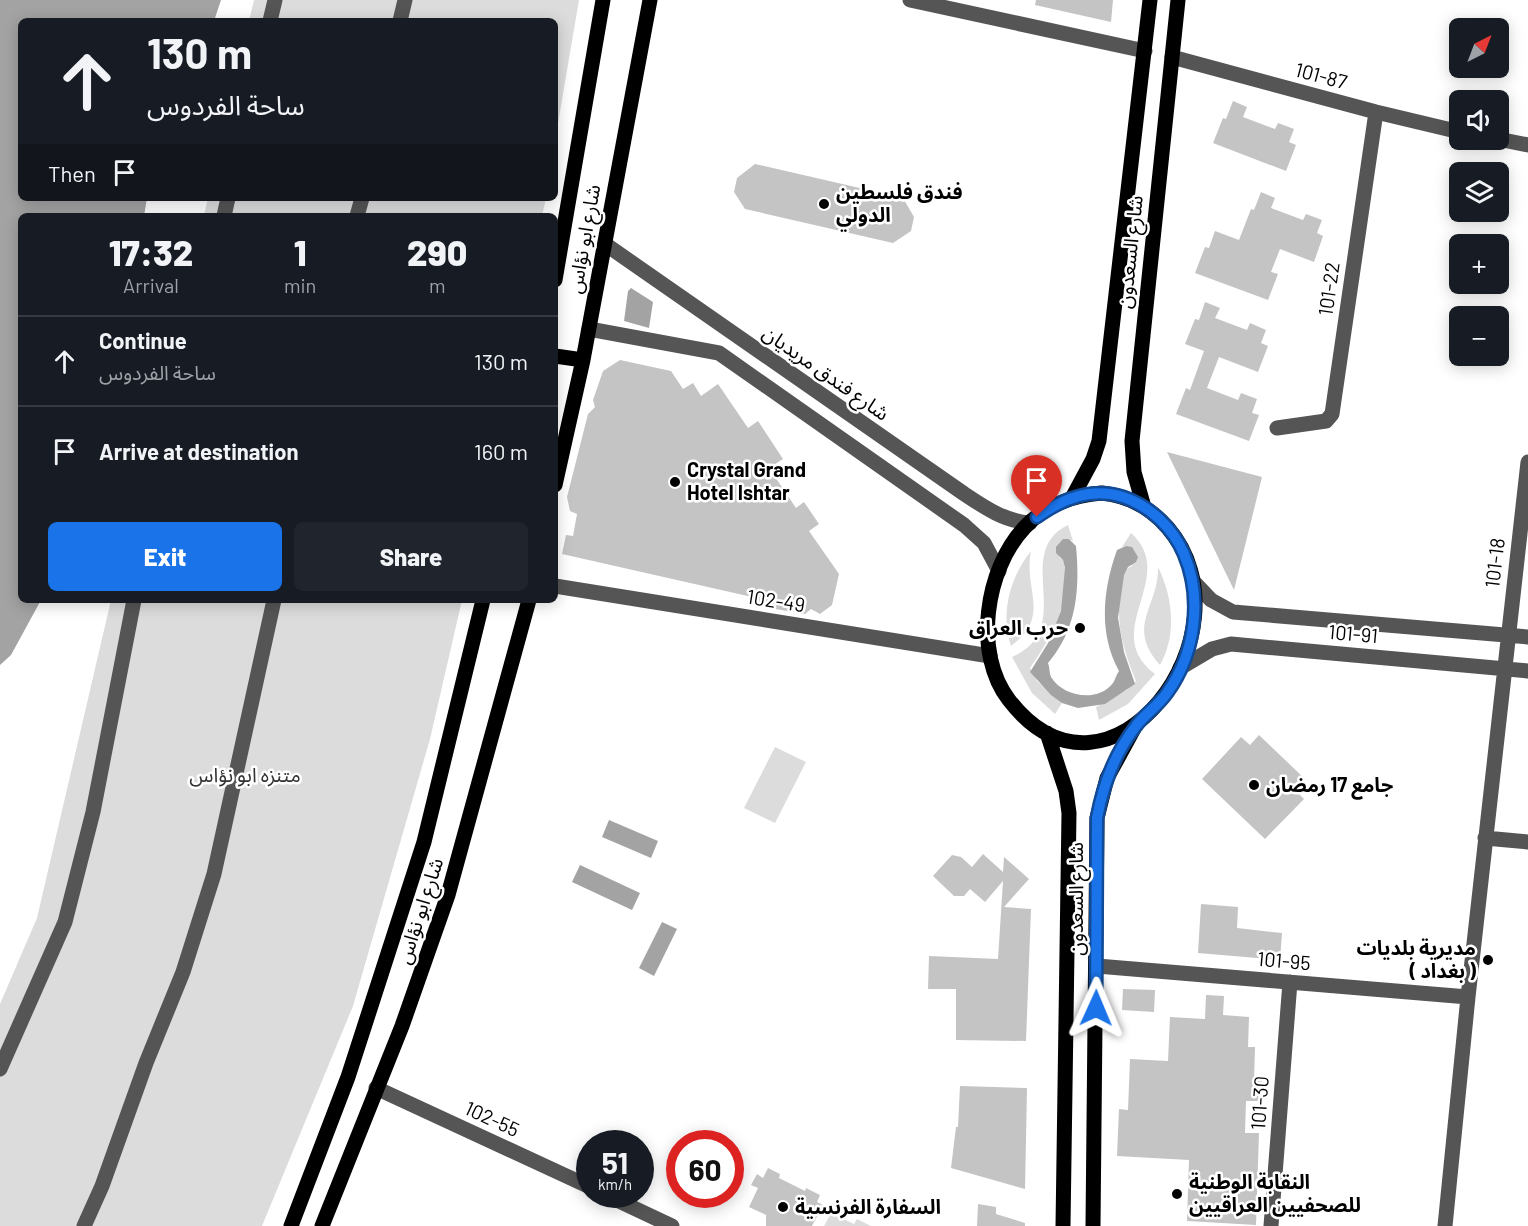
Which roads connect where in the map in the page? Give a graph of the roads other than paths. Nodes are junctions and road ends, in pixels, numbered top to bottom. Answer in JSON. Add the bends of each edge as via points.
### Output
{"nodes":[{"id":1,"x":275,"y":0,"type":"edge"},
{"id":2,"x":405,"y":0,"type":"edge"},
{"id":3,"x":603,"y":0,"type":"edge"},
{"id":4,"x":650,"y":0,"type":"edge"},
{"id":5,"x":910,"y":0,"type":"edge"},
{"id":6,"x":1150,"y":0,"type":"edge"},
{"id":7,"x":1178,"y":0,"type":"edge"},
{"id":8,"x":271,"y":18,"type":"edge"},
{"id":9,"x":401,"y":18,"type":"edge"},
{"id":10,"x":1145,"y":51,"type":"junction"},
{"id":11,"x":1172,"y":57,"type":"junction"},
{"id":12,"x":1376,"y":112,"type":"junction"},
{"id":13,"x":1449,"y":129,"type":"edge"},
{"id":14,"x":1509,"y":141,"type":"edge"},
{"id":15,"x":1528,"y":145,"type":"edge"},
{"id":16,"x":605,"y":244,"type":"junction"},
{"id":17,"x":558,"y":262,"type":"edge"},
{"id":18,"x":589,"y":329,"type":"junction"},
{"id":19,"x":731,"y":333,"type":"junction"},
{"id":20,"x":719,"y":352,"type":"junction"},
{"id":21,"x":558,"y":356,"type":"edge"},
{"id":22,"x":583,"y":360,"type":"junction"},
{"id":23,"x":1277,"y":428,"type":"dead end"},
{"id":24,"x":914,"y":460,"type":"junction"},
{"id":25,"x":1528,"y":462,"type":"edge"},
{"id":26,"x":558,"y":472,"type":"edge"},
{"id":27,"x":901,"y":481,"type":"junction"},
{"id":28,"x":1072,"y":498,"type":"junction"},
{"id":29,"x":1144,"y":507,"type":"junction"},
{"id":30,"x":1030,"y":523,"type":"junction"},
{"id":31,"x":999,"y":571,"type":"junction"},
{"id":32,"x":1192,"y":580,"type":"junction"},
{"id":33,"x":558,"y":586,"type":"edge"},
{"id":34,"x":133,"y":603,"type":"edge"},
{"id":35,"x":273,"y":603,"type":"edge"},
{"id":36,"x":482,"y":603,"type":"edge"},
{"id":37,"x":528,"y":603,"type":"edge"},
{"id":38,"x":1508,"y":635,"type":"junction"},
{"id":39,"x":1528,"y":637,"type":"edge"},
{"id":40,"x":990,"y":656,"type":"junction"},
{"id":41,"x":1180,"y":668,"type":"junction"},
{"id":42,"x":1504,"y":669,"type":"junction"},
{"id":43,"x":1528,"y":671,"type":"edge"},
{"id":44,"x":1136,"y":725,"type":"junction"},
{"id":45,"x":1047,"y":733,"type":"junction"},
{"id":46,"x":1485,"y":838,"type":"junction"},
{"id":47,"x":1528,"y":842,"type":"edge"},
{"id":48,"x":1097,"y":966,"type":"junction"},
{"id":49,"x":1290,"y":982,"type":"junction"},
{"id":50,"x":1468,"y":997,"type":"junction"},
{"id":51,"x":0,"y":1069,"type":"edge"},
{"id":52,"x":376,"y":1088,"type":"junction"},
{"id":53,"x":576,"y":1181,"type":"edge"},
{"id":54,"x":634,"y":1208,"type":"edge"},
{"id":55,"x":325,"y":1225,"type":"edge"},
{"id":56,"x":84,"y":1226,"type":"edge"},
{"id":57,"x":291,"y":1226,"type":"edge"},
{"id":58,"x":672,"y":1226,"type":"edge"},
{"id":59,"x":1063,"y":1226,"type":"edge"},
{"id":60,"x":1093,"y":1226,"type":"edge"},
{"id":61,"x":1271,"y":1226,"type":"edge"},
{"id":62,"x":1445,"y":1226,"type":"edge"}],
"edges":[{"from":1,"to":8,"type":"street"},
{"from":2,"to":9,"type":"street"},
{"from":3,"to":17,"type":"main road","name":"شارع ابو نؤاس"},
{"from":4,"to":16,"type":"main road","name":"شارع ابو نؤاس"},
{"from":5,"to":10,"type":"street"},
{"from":6,"to":10,"type":"main road","name":"شارع السعدون"},
{"from":7,"to":11,"type":"main road","name":"شارع السعدون"},
{"from":10,"to":28,"type":"main road","name":"شارع السعدون","via":[[1100,441]]},
{"from":11,"to":12,"type":"street","name":"101-87"},
{"from":11,"to":29,"type":"main road","name":"شارع السعدون","via":[[1131,441],[1134,472]]},
{"from":12,"to":13,"type":"street","name":"101-87"},
{"from":12,"to":23,"type":"street","name":"101-22","via":[[1332,414],[1326,421]]},
{"from":14,"to":15,"type":"street"},
{"from":16,"to":18,"type":"main road","name":"شارع ابو نؤاس"},
{"from":16,"to":19,"type":"street","name":"شارع فندق مريديان"},
{"from":18,"to":20,"type":"street"},
{"from":18,"to":22,"type":"main road","name":"شارع ابو نؤاس"},
{"from":19,"to":20,"type":"street"},
{"from":19,"to":24,"type":"street","name":"شارع فندق مريديان"},
{"from":20,"to":27,"type":"street"},
{"from":21,"to":22,"type":"main road"},
{"from":22,"to":26,"type":"main road","name":"شارع ابو نؤاس"},
{"from":24,"to":27,"type":"street"},
{"from":24,"to":30,"type":"street","name":"شارع فندق مريديان","via":[[995,513]]},
{"from":25,"to":38,"type":"street","name":"101-18"},
{"from":27,"to":31,"type":"street","via":[[984,543]]},
{"from":28,"to":29,"type":"main road","via":[[1102,493]]},
{"from":28,"to":30,"type":"main road"},
{"from":29,"to":32,"type":"main road","via":[[1175,537]]},
{"from":30,"to":31,"type":"main road","via":[[1016,539]]},
{"from":31,"to":40,"type":"main road","via":[[989,612]]},
{"from":32,"to":38,"type":"street","name":"101-91","via":[[1211,600],[1233,612]]},
{"from":32,"to":41,"type":"main road","via":[[1193,623]]},
{"from":33,"to":40,"type":"street","name":"102-49"},
{"from":34,"to":51,"type":"street","via":[[93,812],[66,922]]},
{"from":35,"to":56,"type":"street","via":[[214,874],[183,972]]},
{"from":36,"to":57,"type":"main road","name":"شارع ابو نؤاس","via":[[424,842],[348,1077]]},
{"from":37,"to":52,"type":"main road","name":"شارع ابو نؤاس","via":[[448,895]]},
{"from":38,"to":39,"type":"street","name":"101-91"},
{"from":38,"to":42,"type":"street","name":"101-18"},
{"from":40,"to":45,"type":"main road","via":[[999,688],[1017,710]]},
{"from":41,"to":42,"type":"street","name":"101-91","via":[[1212,649],[1232,644]]},
{"from":41,"to":44,"type":"main road","via":[[1167,694]]},
{"from":42,"to":43,"type":"street","name":"101-91"},
{"from":42,"to":46,"type":"street","name":"101-18"},
{"from":44,"to":45,"type":"main road","via":[[1110,738],[1079,744]]},
{"from":44,"to":48,"type":"main road","name":"شارع السعدون","via":[[1107,778],[1099,808]]},
{"from":45,"to":59,"type":"main road","name":"شارع السعدون","via":[[1069,813]]},
{"from":46,"to":47,"type":"street"},
{"from":46,"to":50,"type":"street","name":"101-18"},
{"from":48,"to":49,"type":"street","name":"101-95"},
{"from":48,"to":60,"type":"main road","name":"شارع السعدون"},
{"from":49,"to":50,"type":"street","name":"101-95"},
{"from":49,"to":61,"type":"street","name":"101-30"},
{"from":50,"to":62,"type":"street","name":"101-18"},
{"from":52,"to":53,"type":"street","name":"102-55"},
{"from":52,"to":55,"type":"main road","name":"شارع ابو نؤاس"},
{"from":54,"to":58,"type":"street"}]}
